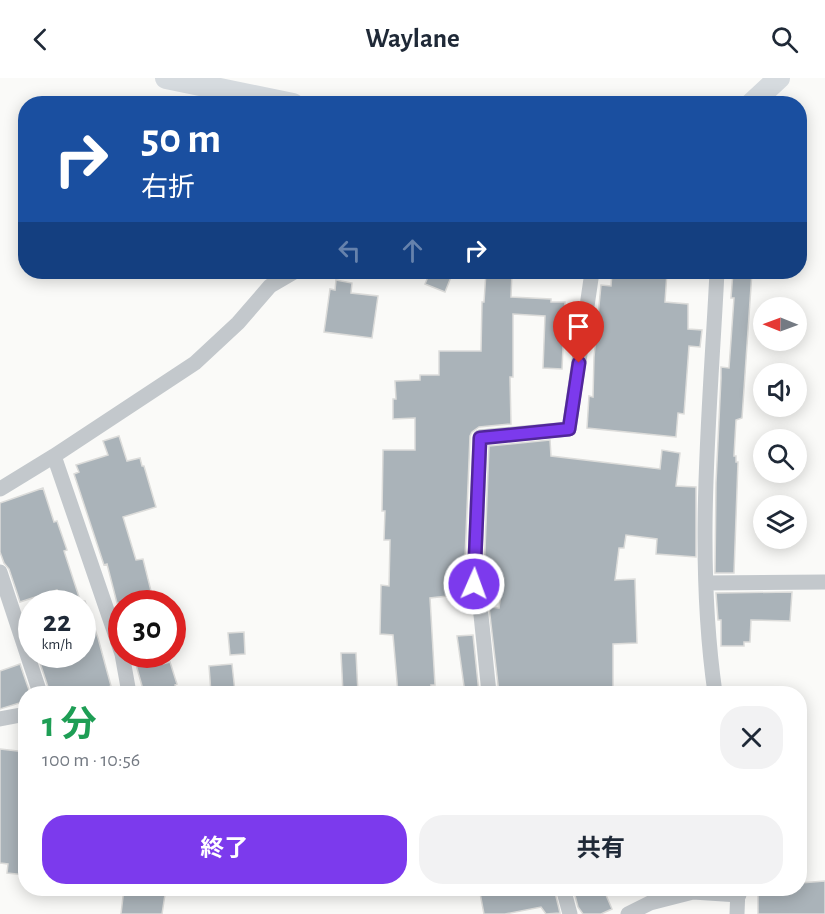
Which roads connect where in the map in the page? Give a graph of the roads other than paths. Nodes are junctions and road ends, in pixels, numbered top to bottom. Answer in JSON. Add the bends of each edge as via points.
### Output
{"nodes":[{"id":1,"x":166,"y":78,"type":"edge"},
{"id":2,"x":778,"y":78,"type":"edge"},
{"id":3,"x":254,"y":96,"type":"edge"},
{"id":4,"x":760,"y":96,"type":"edge"},
{"id":5,"x":282,"y":279,"type":"edge"},
{"id":6,"x":591,"y":279,"type":"edge"},
{"id":7,"x":717,"y":279,"type":"edge"},
{"id":8,"x":54,"y":456,"type":"junction"},
{"id":9,"x":0,"y":489,"type":"edge"},
{"id":10,"x":0,"y":572,"type":"edge"},
{"id":11,"x":825,"y":582,"type":"edge"},
{"id":12,"x":706,"y":583,"type":"junction"},
{"id":13,"x":108,"y":613,"type":"edge"},
{"id":14,"x":125,"y":668,"type":"edge"},
{"id":15,"x":38,"y":686,"type":"edge"},
{"id":16,"x":128,"y":686,"type":"edge"},
{"id":17,"x":488,"y":686,"type":"edge"},
{"id":18,"x":714,"y":686,"type":"edge"},
{"id":19,"x":18,"y":716,"type":"edge"},
{"id":20,"x":0,"y":719,"type":"edge"},
{"id":21,"x":564,"y":896,"type":"edge"},
{"id":22,"x":677,"y":896,"type":"edge"},
{"id":23,"x":738,"y":896,"type":"edge"},
{"id":24,"x":570,"y":914,"type":"edge"},
{"id":25,"x":628,"y":914,"type":"edge"},
{"id":26,"x":737,"y":914,"type":"edge"}],
"edges":[{"from":1,"to":3,"type":"main road"},
{"from":2,"to":4,"type":"main road"},
{"from":5,"to":8,"type":"street","via":[[270,286],[195,363]]},
{"from":6,"to":17,"type":"street","via":[[569,429],[480,438],[474,584]]},
{"from":7,"to":12,"type":"street","via":[[704,539]]},
{"from":8,"to":9,"type":"street"},
{"from":8,"to":13,"type":"street"},
{"from":10,"to":15,"type":"street"},
{"from":11,"to":12,"type":"street"},
{"from":12,"to":18,"type":"street"},
{"from":14,"to":16,"type":"street"},
{"from":19,"to":20,"type":"street"},
{"from":21,"to":24,"type":"street"},
{"from":22,"to":25,"type":"street"},
{"from":23,"to":26,"type":"street"}]}
